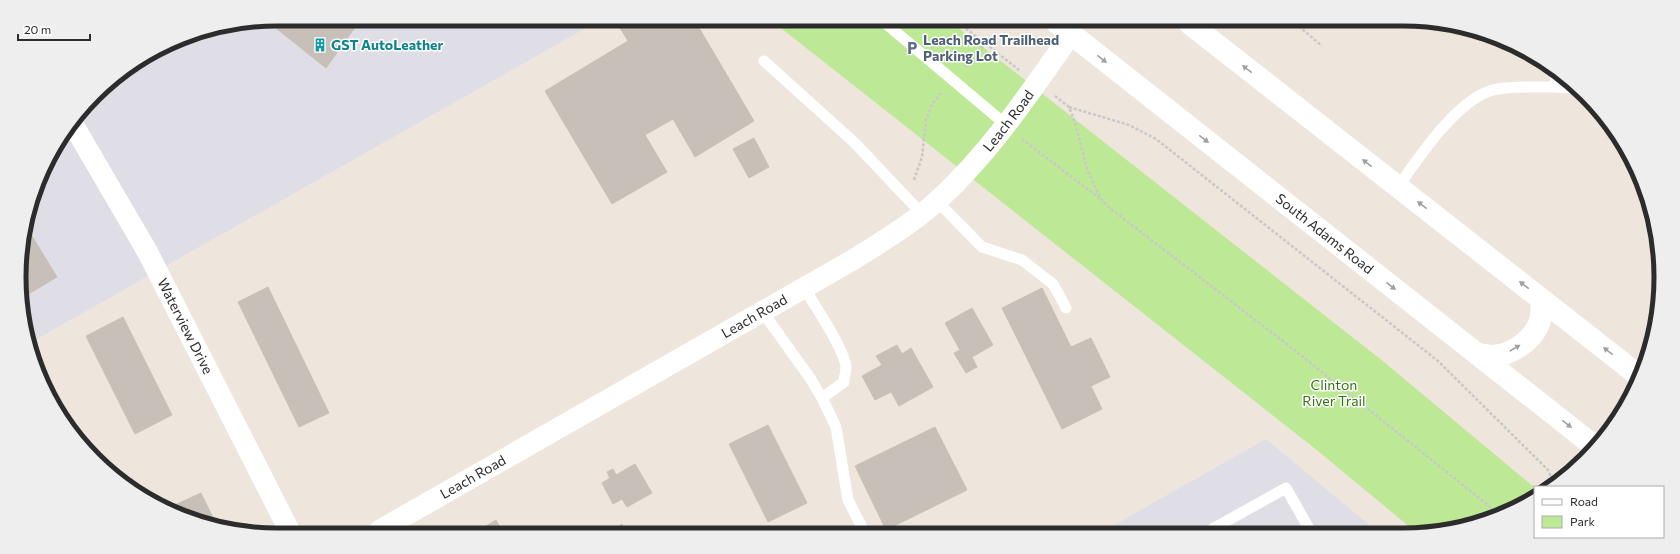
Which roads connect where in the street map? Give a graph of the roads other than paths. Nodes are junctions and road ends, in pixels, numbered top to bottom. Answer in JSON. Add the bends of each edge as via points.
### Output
{"nodes":[{"id":1,"x":889,"y":26,"type":"edge"},
{"id":2,"x":1193,"y":26,"type":"edge"},
{"id":3,"x":1064,"y":28,"type":"edge"},
{"id":4,"x":764,"y":61,"type":"dead end"},
{"id":5,"x":1556,"y":78,"type":"edge"},
{"id":6,"x":1555,"y":87,"type":"junction"},
{"id":7,"x":1568,"y":88,"type":"edge"},
{"id":8,"x":1005,"y":124,"type":"junction"},
{"id":9,"x":75,"y":128,"type":"edge"},
{"id":10,"x":1398,"y":186,"type":"junction"},
{"id":11,"x":930,"y":207,"type":"junction"},
{"id":12,"x":804,"y":288,"type":"junction"},
{"id":13,"x":1541,"y":299,"type":"junction"},
{"id":14,"x":1066,"y":308,"type":"dead end"},
{"id":15,"x":762,"y":312,"type":"junction"},
{"id":16,"x":1477,"y":354,"type":"junction"},
{"id":17,"x":1635,"y":373,"type":"edge"},
{"id":18,"x":822,"y":398,"type":"junction"},
{"id":19,"x":1591,"y":443,"type":"edge"},
{"id":20,"x":288,"y":528,"type":"edge"},
{"id":21,"x":384,"y":528,"type":"edge"},
{"id":22,"x":862,"y":528,"type":"edge"},
{"id":23,"x":1214,"y":528,"type":"edge"},
{"id":24,"x":1309,"y":528,"type":"edge"}],
"edges":[{"from":1,"to":8,"type":"lane"},
{"from":10,"to":2,"type":"main road","one_way":true},
{"from":3,"to":8,"type":"street","name":"Leach Road"},
{"from":3,"to":16,"type":"main road","name":"South Adams Road","one_way":true},
{"from":4,"to":11,"type":"lane","via":[[855,143],[903,194]]},
{"from":5,"to":6,"type":"lane"},
{"from":6,"to":7,"type":"lane"},
{"from":6,"to":10,"type":"lane","via":[[1496,89],[1476,97],[1460,110],[1427,147]]},
{"from":8,"to":11,"type":"street","name":"Leach Road","via":[[976,163]]},
{"from":9,"to":20,"type":"street","name":"Waterview Drive","via":[[147,251]]},
{"from":13,"to":10,"type":"main road","one_way":true},
{"from":11,"to":12,"type":"street","name":"Leach Road","via":[[889,238]]},
{"from":11,"to":14,"type":"lane","via":[[982,247],[1022,260],[1053,284]]},
{"from":12,"to":15,"type":"street","name":"Leach Road"},
{"from":12,"to":18,"type":"lane","via":[[837,342],[846,369],[844,382]]},
{"from":16,"to":13,"type":"main road","one_way":true,"via":[[1493,356],[1519,347],[1538,325],[1542,312]]},
{"from":17,"to":13,"type":"main road","one_way":true},
{"from":15,"to":18,"type":"lane"},
{"from":15,"to":21,"type":"street","name":"Leach Road"},
{"from":16,"to":19,"type":"main road","name":"South Adams Road","one_way":true},
{"from":18,"to":22,"type":"lane","via":[[836,427],[848,500]]},
{"from":23,"to":24,"type":"lane","via":[[1286,488]]}]}
